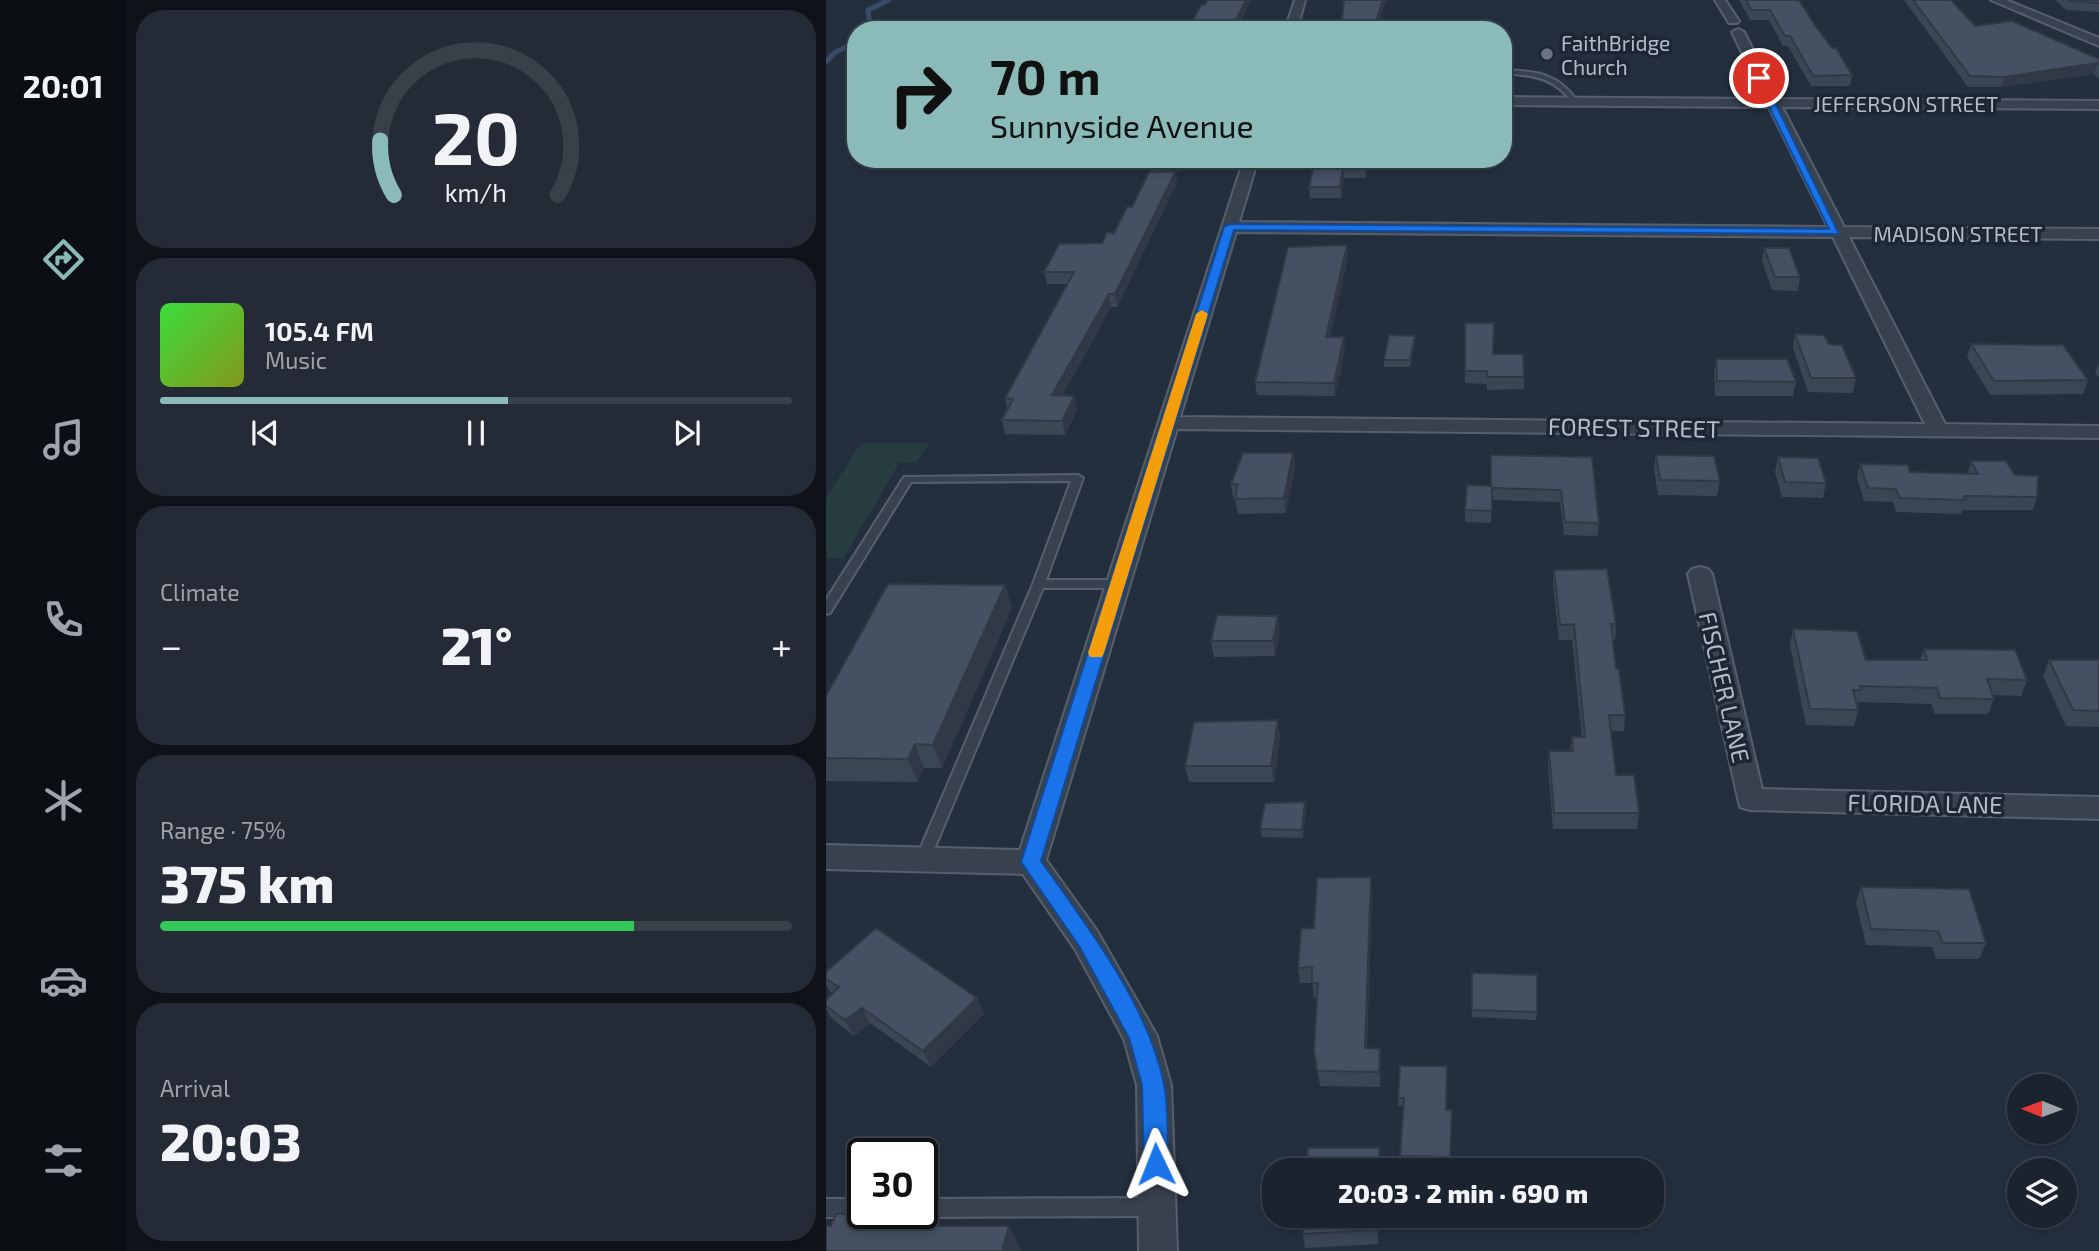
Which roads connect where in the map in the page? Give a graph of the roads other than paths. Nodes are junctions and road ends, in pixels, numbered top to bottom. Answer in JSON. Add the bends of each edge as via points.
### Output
{"nodes":[{"id":1,"x":1300,"y":0,"type":"edge"},
{"id":2,"x":1720,"y":0,"type":"edge"},
{"id":3,"x":1996,"y":0,"type":"edge"},
{"id":4,"x":1294,"y":21,"type":"edge"},
{"id":5,"x":2053,"y":23,"type":"junction"},
{"id":6,"x":2090,"y":23,"type":"dead end"},
{"id":7,"x":2099,"y":42,"type":"edge"},
{"id":8,"x":1512,"y":73,"type":"edge"},
{"id":9,"x":1512,"y":101,"type":"edge"},
{"id":10,"x":1574,"y":101,"type":"junction"},
{"id":11,"x":1771,"y":103,"type":"junction"},
{"id":12,"x":2099,"y":105,"type":"edge"},
{"id":13,"x":1248,"y":168,"type":"edge"},
{"id":14,"x":1230,"y":227,"type":"junction"},
{"id":15,"x":1835,"y":232,"type":"junction"},
{"id":16,"x":2099,"y":234,"type":"edge"},
{"id":17,"x":1168,"y":423,"type":"junction"},
{"id":18,"x":1938,"y":430,"type":"junction"},
{"id":19,"x":2099,"y":432,"type":"edge"},
{"id":20,"x":1700,"y":574,"type":"dead end"},
{"id":21,"x":1118,"y":583,"type":"junction"},
{"id":22,"x":1039,"y":584,"type":"junction"},
{"id":23,"x":826,"y":610,"type":"edge"},
{"id":24,"x":1750,"y":799,"type":"joint"},
{"id":25,"x":2099,"y":808,"type":"edge"},
{"id":26,"x":826,"y":857,"type":"edge"},
{"id":27,"x":923,"y":859,"type":"junction"},
{"id":28,"x":1031,"y":862,"type":"junction"},
{"id":29,"x":826,"y":1208,"type":"edge"},
{"id":30,"x":847,"y":1208,"type":"edge"},
{"id":31,"x":938,"y":1208,"type":"edge"},
{"id":32,"x":1157,"y":1208,"type":"junction"},
{"id":33,"x":1158,"y":1251,"type":"edge"}],
"edges":[{"from":1,"to":4,"type":"street"},
{"from":2,"to":11,"type":"street"},
{"from":3,"to":5,"type":"street"},
{"from":5,"to":6,"type":"street"},
{"from":5,"to":7,"type":"street"},
{"from":8,"to":10,"type":"lane","via":[[1552,78]]},
{"from":9,"to":10,"type":"street","name":"JEFFERSON STREET"},
{"from":10,"to":11,"type":"street","name":"JEFFERSON STREET"},
{"from":11,"to":12,"type":"street","name":"JEFFERSON STREET"},
{"from":11,"to":15,"type":"street"},
{"from":13,"to":14,"type":"street"},
{"from":14,"to":15,"type":"street","name":"MADISON STREET"},
{"from":14,"to":17,"type":"street"},
{"from":15,"to":16,"type":"street","name":"MADISON STREET"},
{"from":15,"to":18,"type":"street"},
{"from":17,"to":18,"type":"street","name":"FOREST STREET"},
{"from":17,"to":21,"type":"street"},
{"from":18,"to":19,"type":"street","name":"FOREST STREET"},
{"from":20,"to":24,"type":"street","name":"FISCHER LANE"},
{"from":21,"to":22,"type":"lane"},
{"from":21,"to":28,"type":"street"},
{"from":22,"to":23,"type":"lane","via":[[1078,478],[908,479]]},
{"from":22,"to":27,"type":"lane"},
{"from":24,"to":25,"type":"street","name":"FLORIDA LANE"},
{"from":26,"to":27,"type":"street"},
{"from":27,"to":28,"type":"street"},
{"from":28,"to":32,"type":"street","via":[[1086,940],[1140,1036],[1153,1085]]},
{"from":29,"to":30,"type":"lane"},
{"from":31,"to":32,"type":"lane"},
{"from":32,"to":33,"type":"street"}]}
